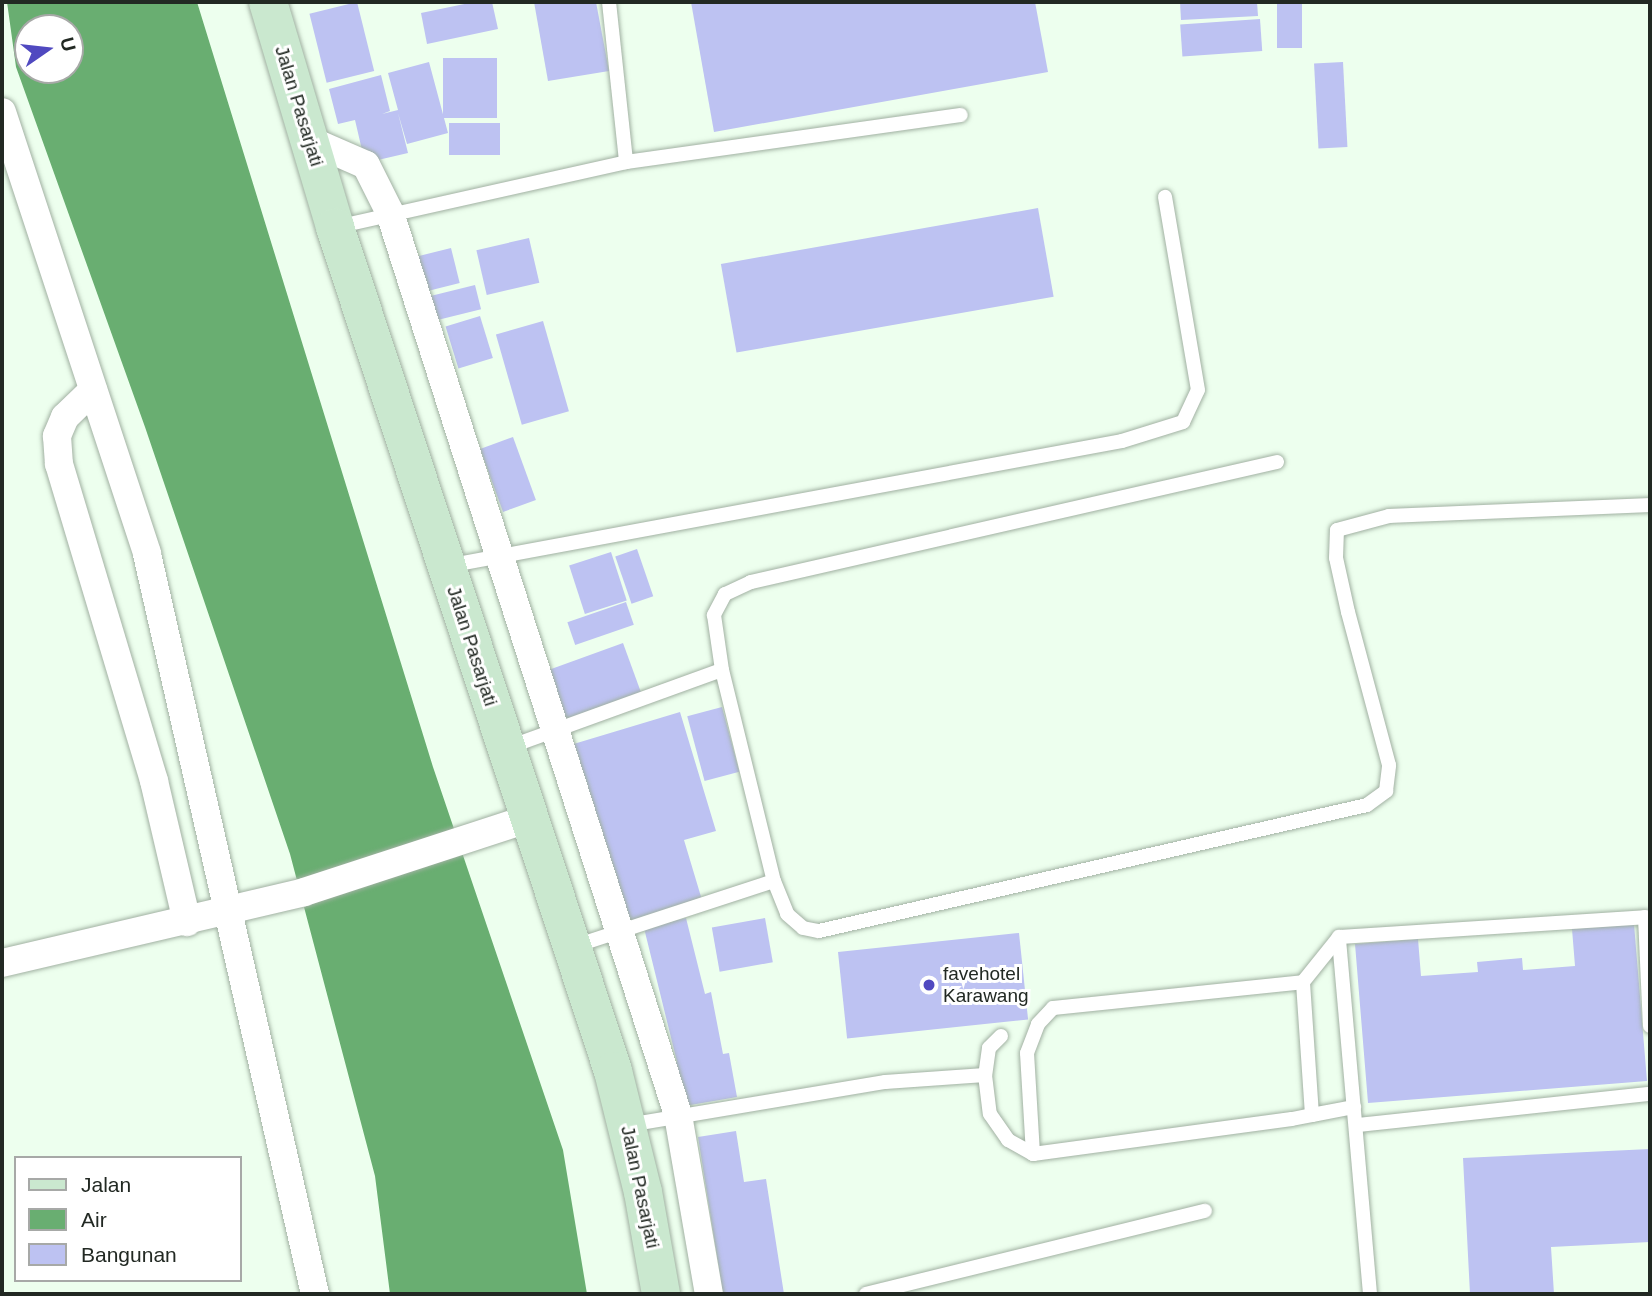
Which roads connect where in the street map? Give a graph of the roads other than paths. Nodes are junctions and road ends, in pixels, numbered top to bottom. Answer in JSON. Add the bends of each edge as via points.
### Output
{"nodes":[{"id":1,"x":268,"y":2,"type":"edge"},
{"id":2,"x":609,"y":2,"type":"edge"},
{"id":3,"x":2,"y":112,"type":"edge"},
{"id":4,"x":961,"y":115,"type":"dead end"},
{"id":5,"x":309,"y":140,"type":"junction"},
{"id":6,"x":626,"y":162,"type":"junction"},
{"id":7,"x":1164,"y":197,"type":"dead end"},
{"id":8,"x":390,"y":213,"type":"junction"},
{"id":9,"x":335,"y":227,"type":"junction"},
{"id":10,"x":93,"y":390,"type":"junction"},
{"id":11,"x":1277,"y":463,"type":"dead end"},
{"id":12,"x":1650,"y":505,"type":"edge"},
{"id":13,"x":499,"y":556,"type":"junction"},
{"id":14,"x":447,"y":566,"type":"junction"},
{"id":15,"x":722,"y":670,"type":"junction"},
{"id":16,"x":556,"y":730,"type":"junction"},
{"id":17,"x":505,"y":748,"type":"junction"},
{"id":18,"x":530,"y":818,"type":"junction"},
{"id":19,"x":774,"y":881,"type":"junction"},
{"id":20,"x":230,"y":910,"type":"junction"},
{"id":21,"x":187,"y":922,"type":"junction"},
{"id":22,"x":620,"y":931,"type":"junction"},
{"id":23,"x":1339,"y":937,"type":"junction"},
{"id":24,"x":574,"y":947,"type":"junction"},
{"id":25,"x":2,"y":963,"type":"edge"},
{"id":26,"x":1303,"y":982,"type":"junction"},
{"id":27,"x":1650,"y":1026,"type":"edge"},
{"id":28,"x":1001,"y":1036,"type":"dead end"},
{"id":29,"x":985,"y":1074,"type":"junction"},
{"id":30,"x":1650,"y":1094,"type":"edge"},
{"id":31,"x":1354,"y":1107,"type":"junction"},
{"id":32,"x":678,"y":1115,"type":"junction"},
{"id":33,"x":1312,"y":1115,"type":"junction"},
{"id":34,"x":628,"y":1125,"type":"junction"},
{"id":35,"x":1358,"y":1125,"type":"junction"},
{"id":36,"x":1032,"y":1154,"type":"junction"},
{"id":37,"x":1205,"y":1211,"type":"dead end"},
{"id":38,"x":315,"y":1294,"type":"edge"},
{"id":39,"x":661,"y":1294,"type":"edge"},
{"id":40,"x":709,"y":1294,"type":"edge"},
{"id":41,"x":866,"y":1294,"type":"edge"},
{"id":42,"x":1370,"y":1294,"type":"edge"}],
"edges":[{"from":1,"to":5,"type":"main road","name":"Jalan Pasarjati"},
{"from":2,"to":6,"type":"lane"},
{"from":3,"to":10,"type":"street"},
{"from":4,"to":6,"type":"lane"},
{"from":5,"to":8,"type":"street","via":[[366,165]]},
{"from":5,"to":9,"type":"main road","name":"Jalan Pasarjati"},
{"from":6,"to":8,"type":"lane"},
{"from":7,"to":13,"type":"lane","via":[[1198,390],[1183,422],[1122,441]]},
{"from":8,"to":9,"type":"lane"},
{"from":8,"to":13,"type":"street"},
{"from":9,"to":14,"type":"main road","name":"Jalan Pasarjati"},
{"from":10,"to":20,"type":"street","via":[[147,554]]},
{"from":10,"to":21,"type":"street","via":[[65,417],[57,436],[59,464],[154,781]]},
{"from":11,"to":15,"type":"lane","via":[[751,582],[718,600],[714,615]]},
{"from":12,"to":19,"type":"lane","via":[[1389,516],[1337,530],[1336,558],[1348,612],[1390,765],[1386,791],[1367,805],[819,931],[803,928],[787,914]]},
{"from":13,"to":14,"type":"lane"},
{"from":13,"to":16,"type":"street"},
{"from":14,"to":17,"type":"main road","name":"Jalan Pasarjati"},
{"from":15,"to":16,"type":"lane"},
{"from":15,"to":19,"type":"lane"},
{"from":16,"to":17,"type":"lane"},
{"from":16,"to":22,"type":"street"},
{"from":17,"to":18,"type":"main road","name":"Jalan Pasarjati"},
{"from":18,"to":20,"type":"street","via":[[304,892]]},
{"from":18,"to":24,"type":"main road","name":"Jalan Pasarjati"},
{"from":19,"to":22,"type":"lane"},
{"from":20,"to":21,"type":"street"},
{"from":20,"to":38,"type":"street"},
{"from":21,"to":25,"type":"street"},
{"from":22,"to":24,"type":"lane"},
{"from":22,"to":32,"type":"street"},
{"from":23,"to":26,"type":"lane"},
{"from":23,"to":27,"type":"lane","via":[[1644,917]]},
{"from":23,"to":31,"type":"lane"},
{"from":24,"to":34,"type":"main road","name":"Jalan Pasarjati"},
{"from":26,"to":33,"type":"lane"},
{"from":26,"to":36,"type":"lane","via":[[1053,1008],[1038,1024],[1027,1053]]},
{"from":28,"to":29,"type":"lane","via":[[989,1048]]},
{"from":29,"to":32,"type":"lane","via":[[885,1082]]},
{"from":29,"to":36,"type":"lane","via":[[990,1114],[1008,1140]]},
{"from":30,"to":35,"type":"lane"},
{"from":31,"to":33,"type":"lane"},
{"from":31,"to":35,"type":"lane"},
{"from":32,"to":34,"type":"lane"},
{"from":32,"to":40,"type":"street"},
{"from":33,"to":36,"type":"lane"},
{"from":34,"to":39,"type":"main road","name":"Jalan Pasarjati"},
{"from":35,"to":42,"type":"lane"},
{"from":37,"to":41,"type":"lane"}]}
